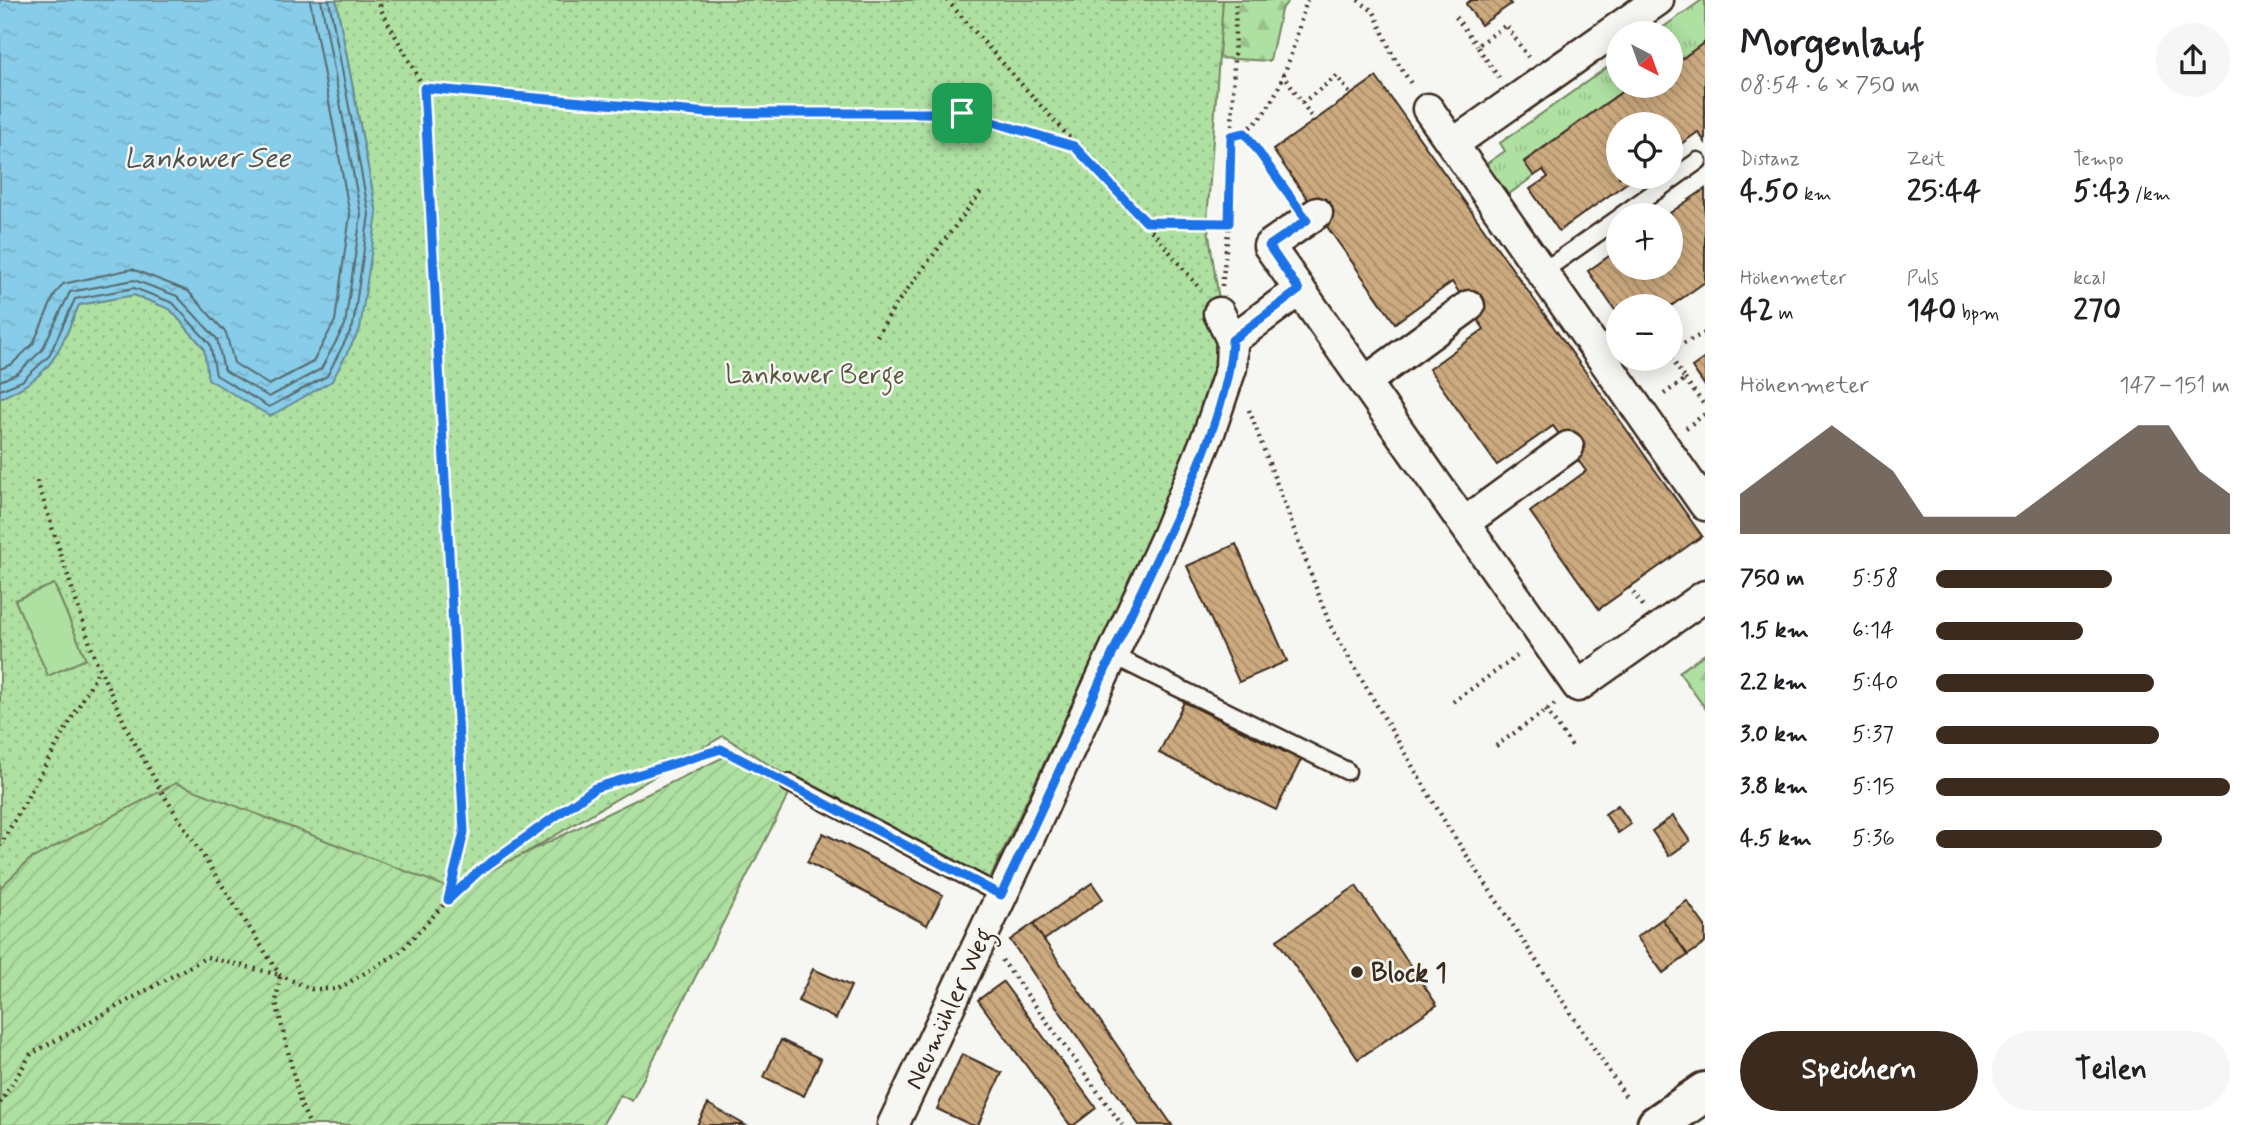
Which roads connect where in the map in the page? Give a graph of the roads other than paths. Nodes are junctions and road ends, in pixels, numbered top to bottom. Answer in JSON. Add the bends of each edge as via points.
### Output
{"nodes":[{"id":1,"x":1658,"y":0,"type":"edge"},
{"id":2,"x":1428,"y":109,"type":"road end"},
{"id":3,"x":1453,"y":144,"type":"junction"},
{"id":4,"x":1698,"y":161,"type":"dead end"},
{"id":5,"x":1638,"y":203,"type":"edge"},
{"id":6,"x":1312,"y":216,"type":"road end"},
{"id":7,"x":1606,"y":226,"type":"edge"},
{"id":8,"x":1542,"y":272,"type":"junction"},
{"id":9,"x":1299,"y":290,"type":"junction"},
{"id":10,"x":1469,"y":306,"type":"dead end"},
{"id":11,"x":1219,"y":313,"type":"road end"},
{"id":12,"x":1232,"y":354,"type":"junction"},
{"id":13,"x":1365,"y":382,"type":"junction"},
{"id":14,"x":1568,"y":447,"type":"dead end"},
{"id":15,"x":1705,"y":505,"type":"edge"},
{"id":16,"x":1464,"y":523,"type":"junction"},
{"id":17,"x":1705,"y":596,"type":"edge"},
{"id":18,"x":1112,"y":655,"type":"junction"},
{"id":19,"x":1347,"y":771,"type":"dead end"},
{"id":20,"x":789,"y":783,"type":"road end"},
{"id":21,"x":1001,"y":895,"type":"junction"},
{"id":22,"x":1705,"y":1092,"type":"edge"},
{"id":23,"x":893,"y":1125,"type":"edge"},
{"id":24,"x":1657,"y":1125,"type":"edge"}],
"edges":[{"from":1,"to":3,"type":"street"},
{"from":2,"to":3,"type":"street"},
{"from":3,"to":8,"type":"street"},
{"from":4,"to":5,"type":"lane"},
{"from":6,"to":9,"type":"street","via":[[1269,246]]},
{"from":7,"to":8,"type":"lane"},
{"from":8,"to":15,"type":"street"},
{"from":9,"to":12,"type":"street"},
{"from":9,"to":13,"type":"street"},
{"from":10,"to":13,"type":"street"},
{"from":11,"to":12,"type":"street"},
{"from":12,"to":18,"type":"street","name":"Neumühler Weg","via":[[1209,433]]},
{"from":13,"to":16,"type":"street"},
{"from":14,"to":16,"type":"street"},
{"from":16,"to":17,"type":"street","via":[[1578,686]]},
{"from":18,"to":19,"type":"lane"},
{"from":18,"to":21,"type":"street","name":"Neumühler Weg"},
{"from":20,"to":21,"type":"lane"},
{"from":21,"to":23,"type":"street","name":"Neumühler Weg"},
{"from":22,"to":24,"type":"street"}]}
